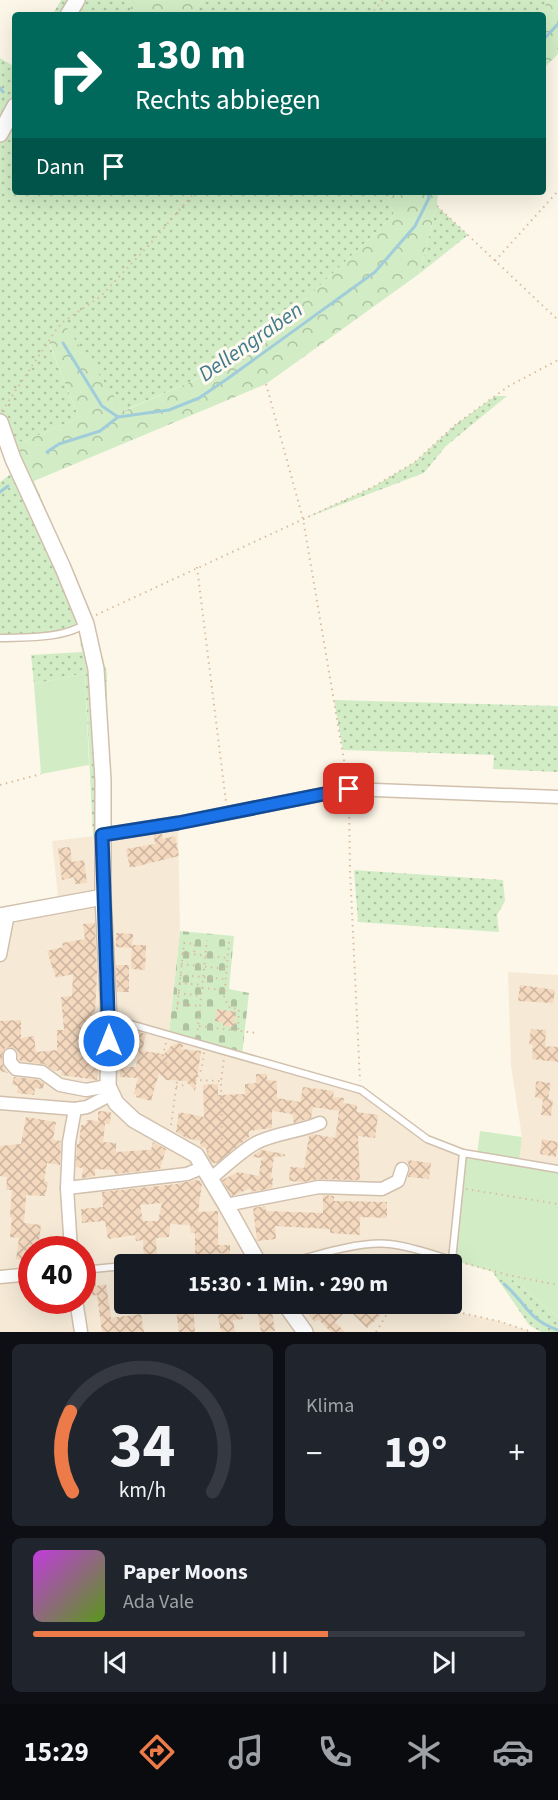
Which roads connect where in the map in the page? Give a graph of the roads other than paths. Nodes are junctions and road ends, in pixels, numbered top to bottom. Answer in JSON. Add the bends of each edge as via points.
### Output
{"nodes":[{"id":1,"x":12,"y":112,"type":"edge"},
{"id":2,"x":0,"y":134,"type":"edge"},
{"id":3,"x":0,"y":422,"type":"edge"},
{"id":4,"x":86,"y":624,"type":"junction"},
{"id":5,"x":0,"y":638,"type":"edge"},
{"id":6,"x":558,"y":797,"type":"edge"},
{"id":7,"x":102,"y":835,"type":"junction"},
{"id":8,"x":103,"y":897,"type":"junction"},
{"id":9,"x":4,"y":915,"type":"edge"},
{"id":10,"x":0,"y":955,"type":"edge"},
{"id":11,"x":109,"y":1018,"type":"junction"},
{"id":12,"x":10,"y":1055,"type":"dead end"},
{"id":13,"x":110,"y":1090,"type":"junction"},
{"id":14,"x":0,"y":1103,"type":"edge"},
{"id":15,"x":75,"y":1109,"type":"junction"},
{"id":16,"x":320,"y":1123,"type":"dead end"},
{"id":17,"x":463,"y":1153,"type":"junction"},
{"id":18,"x":203,"y":1167,"type":"junction"},
{"id":19,"x":402,"y":1169,"type":"dead end"},
{"id":20,"x":558,"y":1169,"type":"edge"},
{"id":21,"x":67,"y":1188,"type":"junction"},
{"id":22,"x":226,"y":1205,"type":"junction"},
{"id":23,"x":70,"y":1236,"type":"edge"},
{"id":24,"x":253,"y":1254,"type":"edge"},
{"id":25,"x":320,"y":1254,"type":"edge"},
{"id":26,"x":432,"y":1254,"type":"edge"},
{"id":27,"x":453,"y":1254,"type":"edge"},
{"id":28,"x":114,"y":1267,"type":"edge"},
{"id":29,"x":96,"y":1269,"type":"edge"},
{"id":30,"x":18,"y":1275,"type":"edge"},
{"id":31,"x":0,"y":1277,"type":"edge"},
{"id":32,"x":78,"y":1314,"type":"edge"},
{"id":33,"x":291,"y":1314,"type":"edge"},
{"id":34,"x":301,"y":1331,"type":"edge"},
{"id":35,"x":81,"y":1332,"type":"edge"}],
"edges":[{"from":1,"to":2,"type":"street"},
{"from":3,"to":4,"type":"street"},
{"from":4,"to":5,"type":"lane","via":[[50,635]]},
{"from":4,"to":7,"type":"street","via":[[97,680]]},
{"from":6,"to":7,"type":"street","via":[[349,789]]},
{"from":7,"to":8,"type":"street"},
{"from":8,"to":9,"type":"street"},
{"from":8,"to":11,"type":"street"},
{"from":9,"to":10,"type":"street"},
{"from":11,"to":13,"type":"street"},
{"from":11,"to":17,"type":"lane","via":[[361,1090],[428,1139]]},
{"from":12,"to":13,"type":"street","via":[[16,1069],[42,1072],[60,1085]]},
{"from":13,"to":15,"type":"street","via":[[87,1107]]},
{"from":13,"to":18,"type":"street","via":[[116,1103],[134,1120]]},
{"from":14,"to":15,"type":"street"},
{"from":15,"to":21,"type":"street"},
{"from":16,"to":18,"type":"street","via":[[255,1143]]},
{"from":17,"to":20,"type":"lane"},
{"from":17,"to":27,"type":"lane"},
{"from":18,"to":21,"type":"street","via":[[187,1174]]},
{"from":18,"to":22,"type":"street"},
{"from":19,"to":22,"type":"street","via":[[398,1181],[382,1189],[319,1187]]},
{"from":21,"to":23,"type":"street"},
{"from":22,"to":24,"type":"street"},
{"from":25,"to":26,"type":"lane","via":[[375,1243]]},
{"from":28,"to":29,"type":"lane"},
{"from":30,"to":31,"type":"street"},
{"from":32,"to":35,"type":"street"},
{"from":33,"to":34,"type":"street"}]}
